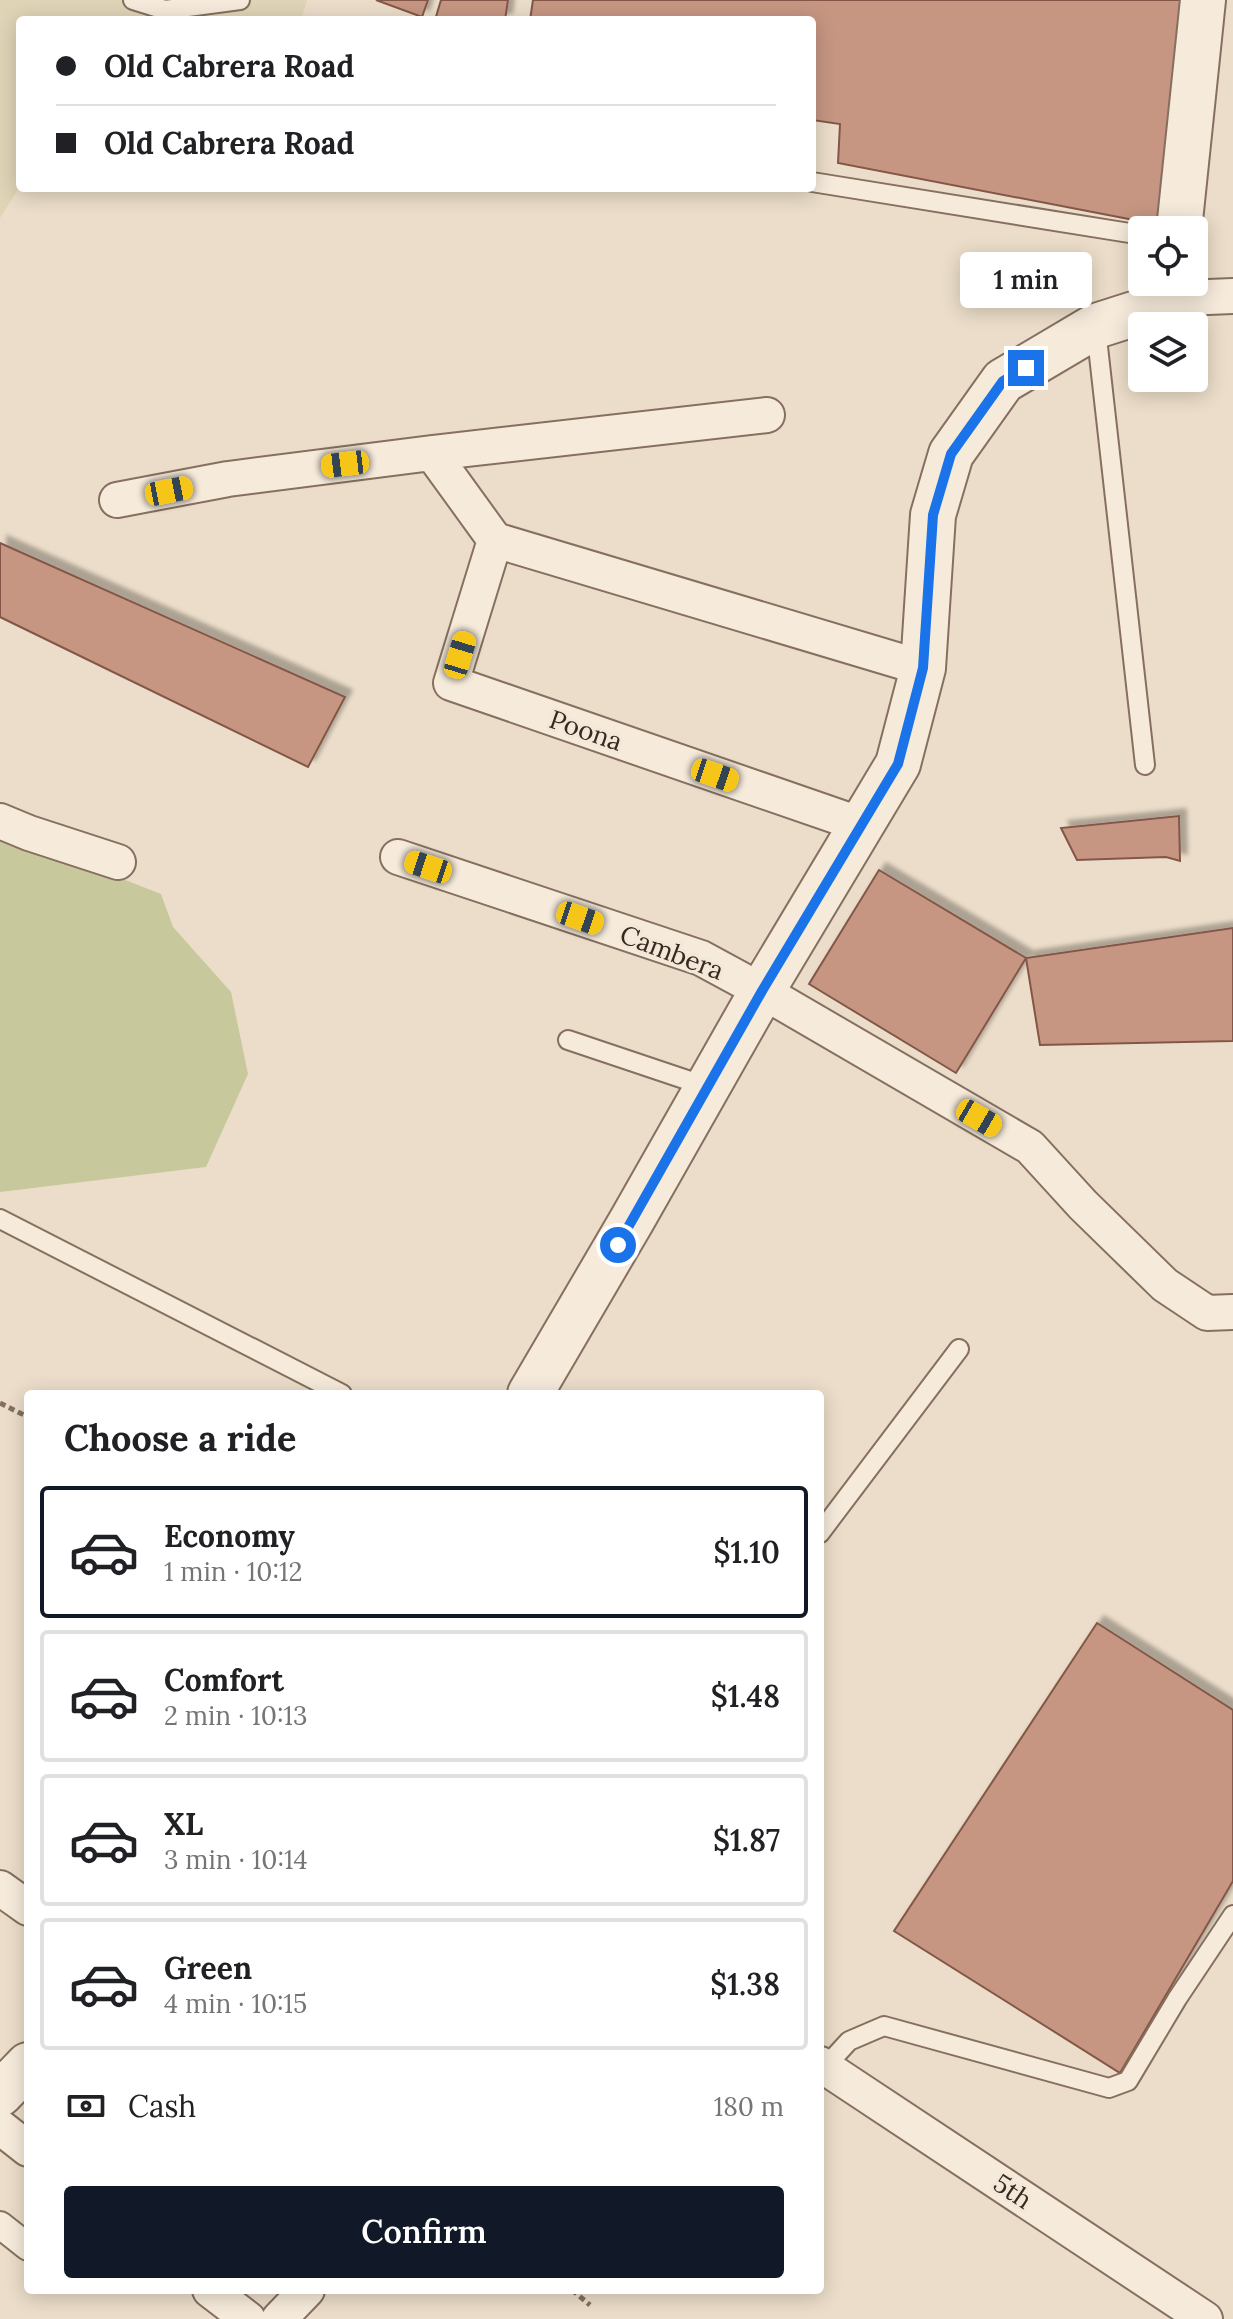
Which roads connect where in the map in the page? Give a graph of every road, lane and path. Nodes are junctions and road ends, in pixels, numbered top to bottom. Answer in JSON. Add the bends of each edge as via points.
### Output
{"nodes":[{"id":1,"x":133,"y":0,"type":"edge"},
{"id":2,"x":240,"y":0,"type":"edge"},
{"id":3,"x":1203,"y":0,"type":"edge"},
{"id":4,"x":816,"y":183,"type":"edge"},
{"id":5,"x":1180,"y":216,"type":"edge"},
{"id":6,"x":1128,"y":233,"type":"edge"},
{"id":7,"x":1208,"y":293,"type":"edge"},
{"id":8,"x":1168,"y":296,"type":"edge"},
{"id":9,"x":1233,"y":296,"type":"edge"},
{"id":10,"x":1096,"y":326,"type":"junction"},
{"id":11,"x":767,"y":415,"type":"dead end"},
{"id":12,"x":432,"y":453,"type":"junction"},
{"id":13,"x":117,"y":500,"type":"dead end"},
{"id":14,"x":495,"y":540,"type":"junction"},
{"id":15,"x":923,"y":668,"type":"junction"},
{"id":16,"x":1145,"y":765,"type":"dead end"},
{"id":17,"x":0,"y":821,"type":"edge"},
{"id":18,"x":862,"y":825,"type":"junction"},
{"id":19,"x":398,"y":857,"type":"dead end"},
{"id":20,"x":118,"y":862,"type":"dead end"},
{"id":21,"x":762,"y":991,"type":"junction"},
{"id":22,"x":568,"y":1040,"type":"dead end"},
{"id":23,"x":708,"y":1087,"type":"junction"},
{"id":24,"x":0,"y":1219,"type":"edge"},
{"id":25,"x":1233,"y":1312,"type":"edge"},
{"id":26,"x":959,"y":1349,"type":"dead end"},
{"id":27,"x":334,"y":1390,"type":"edge"},
{"id":28,"x":532,"y":1390,"type":"edge"},
{"id":29,"x":0,"y":1403,"type":"edge"},
{"id":30,"x":24,"y":1415,"type":"edge"},
{"id":31,"x":824,"y":1528,"type":"edge"},
{"id":32,"x":0,"y":1888,"type":"edge"},
{"id":33,"x":24,"y":1905,"type":"edge"},
{"id":34,"x":1233,"y":1915,"type":"edge"},
{"id":35,"x":824,"y":2064,"type":"edge"},
{"id":36,"x":824,"y":2066,"type":"edge"},
{"id":37,"x":24,"y":2069,"type":"edge"},
{"id":38,"x":0,"y":2094,"type":"edge"},
{"id":39,"x":0,"y":2127,"type":"edge"},
{"id":40,"x":24,"y":2146,"type":"edge"},
{"id":41,"x":0,"y":2225,"type":"edge"},
{"id":42,"x":24,"y":2244,"type":"edge"},
{"id":43,"x":215,"y":2294,"type":"edge"},
{"id":44,"x":303,"y":2294,"type":"edge"},
{"id":45,"x":577,"y":2294,"type":"edge"},
{"id":46,"x":590,"y":2305,"type":"dead end"},
{"id":47,"x":248,"y":2319,"type":"edge"},
{"id":48,"x":279,"y":2319,"type":"edge"},
{"id":49,"x":1205,"y":2319,"type":"edge"}],
"edges":[{"from":1,"to":2,"type":"lane","via":[[165,10]]},
{"from":3,"to":5,"type":"street"},
{"from":4,"to":6,"type":"lane"},
{"from":7,"to":9,"type":"street"},
{"from":8,"to":10,"type":"street"},
{"from":10,"to":15,"type":"street","via":[[1003,381],[951,454],[933,515]]},
{"from":10,"to":16,"type":"lane"},
{"from":11,"to":12,"type":"street"},
{"from":12,"to":13,"type":"street","via":[[228,479]]},
{"from":12,"to":14,"type":"street"},
{"from":14,"to":15,"type":"street"},
{"from":14,"to":18,"type":"street","name":"Poona","via":[[451,683]]},
{"from":15,"to":18,"type":"street","via":[[898,764]]},
{"from":17,"to":20,"type":"street"},
{"from":18,"to":21,"type":"street"},
{"from":19,"to":21,"type":"street","name":"Cambera","via":[[701,958]]},
{"from":21,"to":23,"type":"street"},
{"from":21,"to":25,"type":"street","name":"Cambera","via":[[1030,1147],[1165,1285],[1207,1313]]},
{"from":22,"to":23,"type":"lane"},
{"from":23,"to":28,"type":"street"},
{"from":24,"to":27,"type":"lane"},
{"from":26,"to":31,"type":"lane"},
{"from":29,"to":30,"type":"path"},
{"from":32,"to":33,"type":"street"},
{"from":34,"to":35,"type":"lane","via":[[1128,2081],[1109,2088],[884,2026],[849,2041]]},
{"from":36,"to":49,"type":"street","name":"5th"},
{"from":37,"to":38,"type":"street"},
{"from":39,"to":40,"type":"street"},
{"from":41,"to":42,"type":"street"},
{"from":43,"to":47,"type":"street"},
{"from":44,"to":48,"type":"street"},
{"from":45,"to":46,"type":"path"}]}
